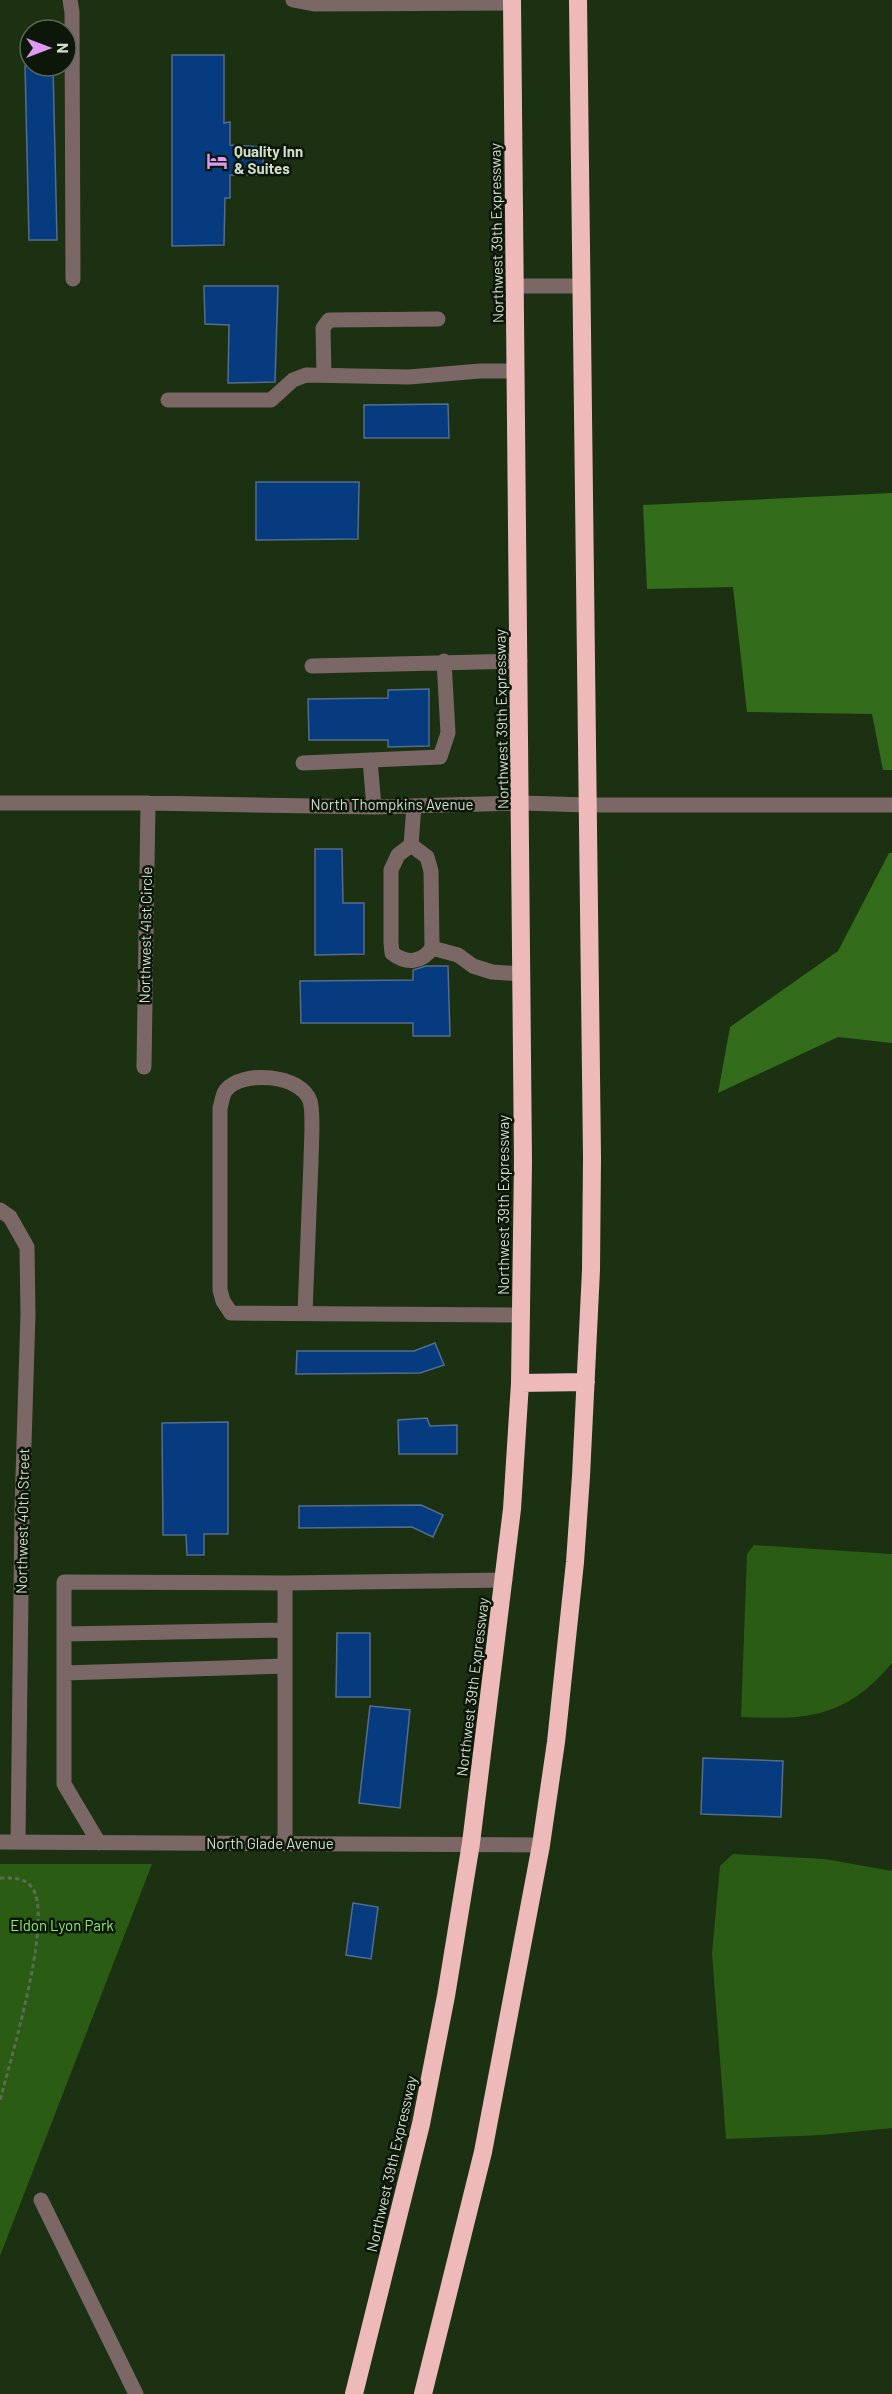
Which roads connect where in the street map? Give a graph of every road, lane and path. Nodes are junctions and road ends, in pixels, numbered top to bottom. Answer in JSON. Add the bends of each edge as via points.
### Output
{"nodes":[{"id":1,"x":70,"y":0,"type":"edge"},
{"id":2,"x":293,"y":0,"type":"edge"},
{"id":3,"x":578,"y":0,"type":"edge"},
{"id":4,"x":512,"y":1,"type":"edge"},
{"id":5,"x":394,"y":2,"type":"edge"},
{"id":6,"x":73,"y":279,"type":"dead end"},
{"id":7,"x":515,"y":286,"type":"junction"},
{"id":8,"x":581,"y":286,"type":"junction"},
{"id":9,"x":438,"y":319,"type":"dead end"},
{"id":10,"x":516,"y":371,"type":"junction"},
{"id":11,"x":324,"y":375,"type":"junction"},
{"id":12,"x":168,"y":400,"type":"dead end"},
{"id":13,"x":444,"y":662,"type":"junction"},
{"id":14,"x":520,"y":662,"type":"junction"},
{"id":15,"x":312,"y":666,"type":"dead end"},
{"id":16,"x":370,"y":760,"type":"junction"},
{"id":17,"x":303,"y":763,"type":"dead end"},
{"id":18,"x":0,"y":803,"type":"edge"},
{"id":19,"x":148,"y":803,"type":"junction"},
{"id":20,"x":521,"y":803,"type":"junction"},
{"id":21,"x":892,"y":805,"type":"edge"},
{"id":22,"x":414,"y":806,"type":"junction"},
{"id":23,"x":588,"y":806,"type":"junction"},
{"id":24,"x":374,"y":807,"type":"junction"},
{"id":25,"x":411,"y":845,"type":"junction"},
{"id":26,"x":432,"y":948,"type":"junction"},
{"id":27,"x":522,"y":974,"type":"junction"},
{"id":28,"x":144,"y":1067,"type":"dead end"},
{"id":29,"x":0,"y":1210,"type":"edge"},
{"id":30,"x":305,"y":1313,"type":"junction"},
{"id":31,"x":522,"y":1315,"type":"junction"},
{"id":32,"x":586,"y":1382,"type":"junction"},
{"id":33,"x":520,"y":1383,"type":"junction"},
{"id":34,"x":505,"y":1580,"type":"junction"},
{"id":35,"x":285,"y":1583,"type":"junction"},
{"id":36,"x":285,"y":1630,"type":"junction"},
{"id":37,"x":64,"y":1634,"type":"junction"},
{"id":38,"x":285,"y":1666,"type":"junction"},
{"id":39,"x":64,"y":1673,"type":"junction"},
{"id":40,"x":0,"y":1842,"type":"edge"},
{"id":41,"x":18,"y":1842,"type":"junction"},
{"id":42,"x":99,"y":1843,"type":"junction"},
{"id":43,"x":471,"y":1843,"type":"junction"},
{"id":44,"x":285,"y":1844,"type":"junction"},
{"id":45,"x":541,"y":1845,"type":"junction"},
{"id":46,"x":0,"y":1878,"type":"edge"},
{"id":47,"x":0,"y":2101,"type":"edge"},
{"id":48,"x":41,"y":2200,"type":"dead end"},
{"id":49,"x":136,"y":2394,"type":"edge"},
{"id":50,"x":354,"y":2394,"type":"edge"},
{"id":51,"x":423,"y":2394,"type":"edge"}],
"edges":[{"from":1,"to":6,"type":"street"},
{"from":2,"to":5,"type":"street","via":[[314,4]]},
{"from":3,"to":8,"type":"highway"},
{"from":4,"to":5,"type":"street"},
{"from":4,"to":7,"type":"highway","name":"Northwest 39th Expressway"},
{"from":7,"to":8,"type":"street"},
{"from":7,"to":10,"type":"highway","name":"Northwest 39th Expressway"},
{"from":8,"to":23,"type":"highway"},
{"from":9,"to":11,"type":"street","via":[[329,320],[323,328]]},
{"from":10,"to":11,"type":"street"},
{"from":10,"to":14,"type":"highway","name":"Northwest 39th Expressway"},
{"from":11,"to":12,"type":"street","via":[[299,376],[271,400]]},
{"from":13,"to":14,"type":"street"},
{"from":13,"to":15,"type":"street"},
{"from":13,"to":16,"type":"street","via":[[448,733],[440,757]]},
{"from":14,"to":20,"type":"highway","name":"Northwest 39th Expressway"},
{"from":16,"to":17,"type":"street"},
{"from":16,"to":24,"type":"street"},
{"from":18,"to":19,"type":"street","name":"North Thompkins Avenue"},
{"from":19,"to":24,"type":"street","name":"North Thompkins Avenue"},
{"from":19,"to":28,"type":"street","name":"Northwest 41st Circle"},
{"from":20,"to":22,"type":"street","name":"North Thompkins Avenue"},
{"from":20,"to":23,"type":"street","name":"North Thompkins Avenue"},
{"from":20,"to":27,"type":"highway","name":"Northwest 39th Expressway"},
{"from":21,"to":23,"type":"street","name":"North Thompkins Avenue"},
{"from":22,"to":24,"type":"street","name":"North Thompkins Avenue"},
{"from":22,"to":25,"type":"street"},
{"from":23,"to":32,"type":"highway","via":[[592,1168]]},
{"from":25,"to":26,"type":"street","via":[[427,857],[431,871]]},
{"from":25,"to":26,"type":"street","via":[[399,855],[391,870],[392,953],[400,959],[419,960]]},
{"from":26,"to":27,"type":"street","via":[[458,955],[472,966],[492,972]]},
{"from":27,"to":31,"type":"highway","name":"Northwest 39th Expressway"},
{"from":29,"to":41,"type":"street","name":"Northwest 40th Street","via":[[10,1217],[27,1247]]},
{"from":30,"to":30,"type":"street","via":[[231,1313],[220,1290],[220,1108],[224,1092],[231,1085],[258,1077],[288,1080],[298,1085],[310,1101]]},
{"from":30,"to":31,"type":"street"},
{"from":31,"to":33,"type":"highway","name":"Northwest 39th Expressway"},
{"from":32,"to":33,"type":"highway"},
{"from":32,"to":45,"type":"highway","via":[[568,1627]]},
{"from":33,"to":34,"type":"highway","name":"Northwest 39th Expressway"},
{"from":34,"to":35,"type":"street"},
{"from":34,"to":43,"type":"highway","name":"Northwest 39th Expressway"},
{"from":35,"to":36,"type":"street"},
{"from":35,"to":37,"type":"street","via":[[64,1582]]},
{"from":36,"to":37,"type":"street"},
{"from":36,"to":38,"type":"street"},
{"from":37,"to":39,"type":"street"},
{"from":38,"to":39,"type":"street"},
{"from":38,"to":44,"type":"street"},
{"from":39,"to":42,"type":"street","via":[[64,1784]]},
{"from":40,"to":41,"type":"street","name":"North Glade Avenue"},
{"from":41,"to":42,"type":"street","name":"North Glade Avenue"},
{"from":42,"to":44,"type":"street","name":"North Glade Avenue"},
{"from":43,"to":44,"type":"street","name":"North Glade Avenue"},
{"from":43,"to":45,"type":"street","name":"North Glade Avenue"},
{"from":43,"to":50,"type":"highway","name":"Northwest 39th Expressway","via":[[421,2124]]},
{"from":45,"to":51,"type":"highway","via":[[483,2152]]},
{"from":46,"to":47,"type":"path","via":[[20,1879],[32,1888],[38,1904],[38,1936],[29,1986]]},
{"from":48,"to":49,"type":"street"}]}
